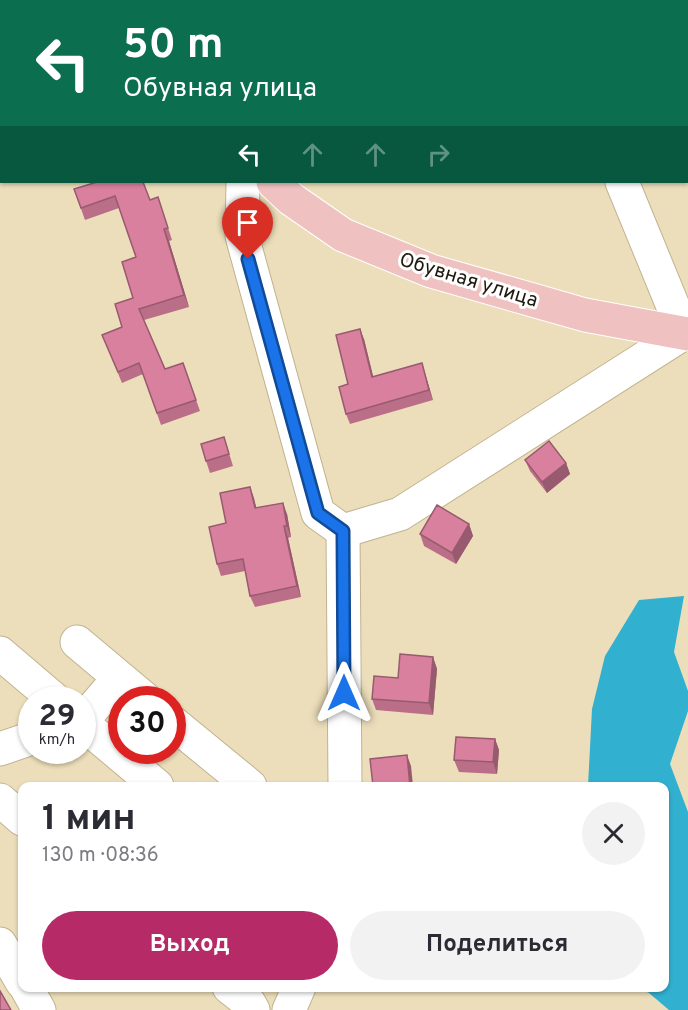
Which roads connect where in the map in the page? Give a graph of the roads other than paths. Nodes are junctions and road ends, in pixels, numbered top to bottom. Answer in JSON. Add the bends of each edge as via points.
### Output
{"nodes":[{"id":1,"x":243,"y":183,"type":"edge"},
{"id":2,"x":274,"y":183,"type":"edge"},
{"id":3,"x":622,"y":183,"type":"edge"},
{"id":4,"x":686,"y":333,"type":"edge"},
{"id":5,"x":343,"y":531,"type":"junction"},
{"id":6,"x":77,"y":642,"type":"dead end"},
{"id":7,"x":0,"y":653,"type":"edge"},
{"id":8,"x":120,"y":678,"type":"junction"},
{"id":9,"x":39,"y":686,"type":"edge"},
{"id":10,"x":130,"y":686,"type":"edge"},
{"id":11,"x":96,"y":706,"type":"edge"},
{"id":12,"x":186,"y":733,"type":"edge"},
{"id":13,"x":96,"y":734,"type":"edge"},
{"id":14,"x":18,"y":743,"type":"edge"},
{"id":15,"x":0,"y":749,"type":"edge"},
{"id":16,"x":152,"y":782,"type":"edge"},
{"id":17,"x":245,"y":782,"type":"edge"},
{"id":18,"x":345,"y":782,"type":"edge"},
{"id":19,"x":0,"y":800,"type":"edge"},
{"id":20,"x":18,"y":816,"type":"edge"},
{"id":21,"x":29,"y":992,"type":"edge"},
{"id":22,"x":235,"y":992,"type":"edge"},
{"id":23,"x":297,"y":992,"type":"edge"},
{"id":24,"x":39,"y":1010,"type":"edge"},
{"id":25,"x":253,"y":1010,"type":"edge"},
{"id":26,"x":289,"y":1010,"type":"edge"}],
"edges":[{"from":1,"to":5,"type":"street","via":[[242,236],[318,513]]},
{"from":2,"to":4,"type":"main road","name":"Обувная улица","via":[[343,235],[431,271],[585,315]]},
{"from":3,"to":4,"type":"street"},
{"from":4,"to":5,"type":"street","via":[[400,514]]},
{"from":5,"to":18,"type":"street"},
{"from":6,"to":8,"type":"street"},
{"from":7,"to":9,"type":"street"},
{"from":8,"to":10,"type":"street"},
{"from":8,"to":11,"type":"street"},
{"from":12,"to":17,"type":"street"},
{"from":13,"to":16,"type":"street"},
{"from":14,"to":15,"type":"street"},
{"from":19,"to":20,"type":"street"},
{"from":21,"to":24,"type":"street"},
{"from":22,"to":25,"type":"street"},
{"from":23,"to":26,"type":"street"}]}
